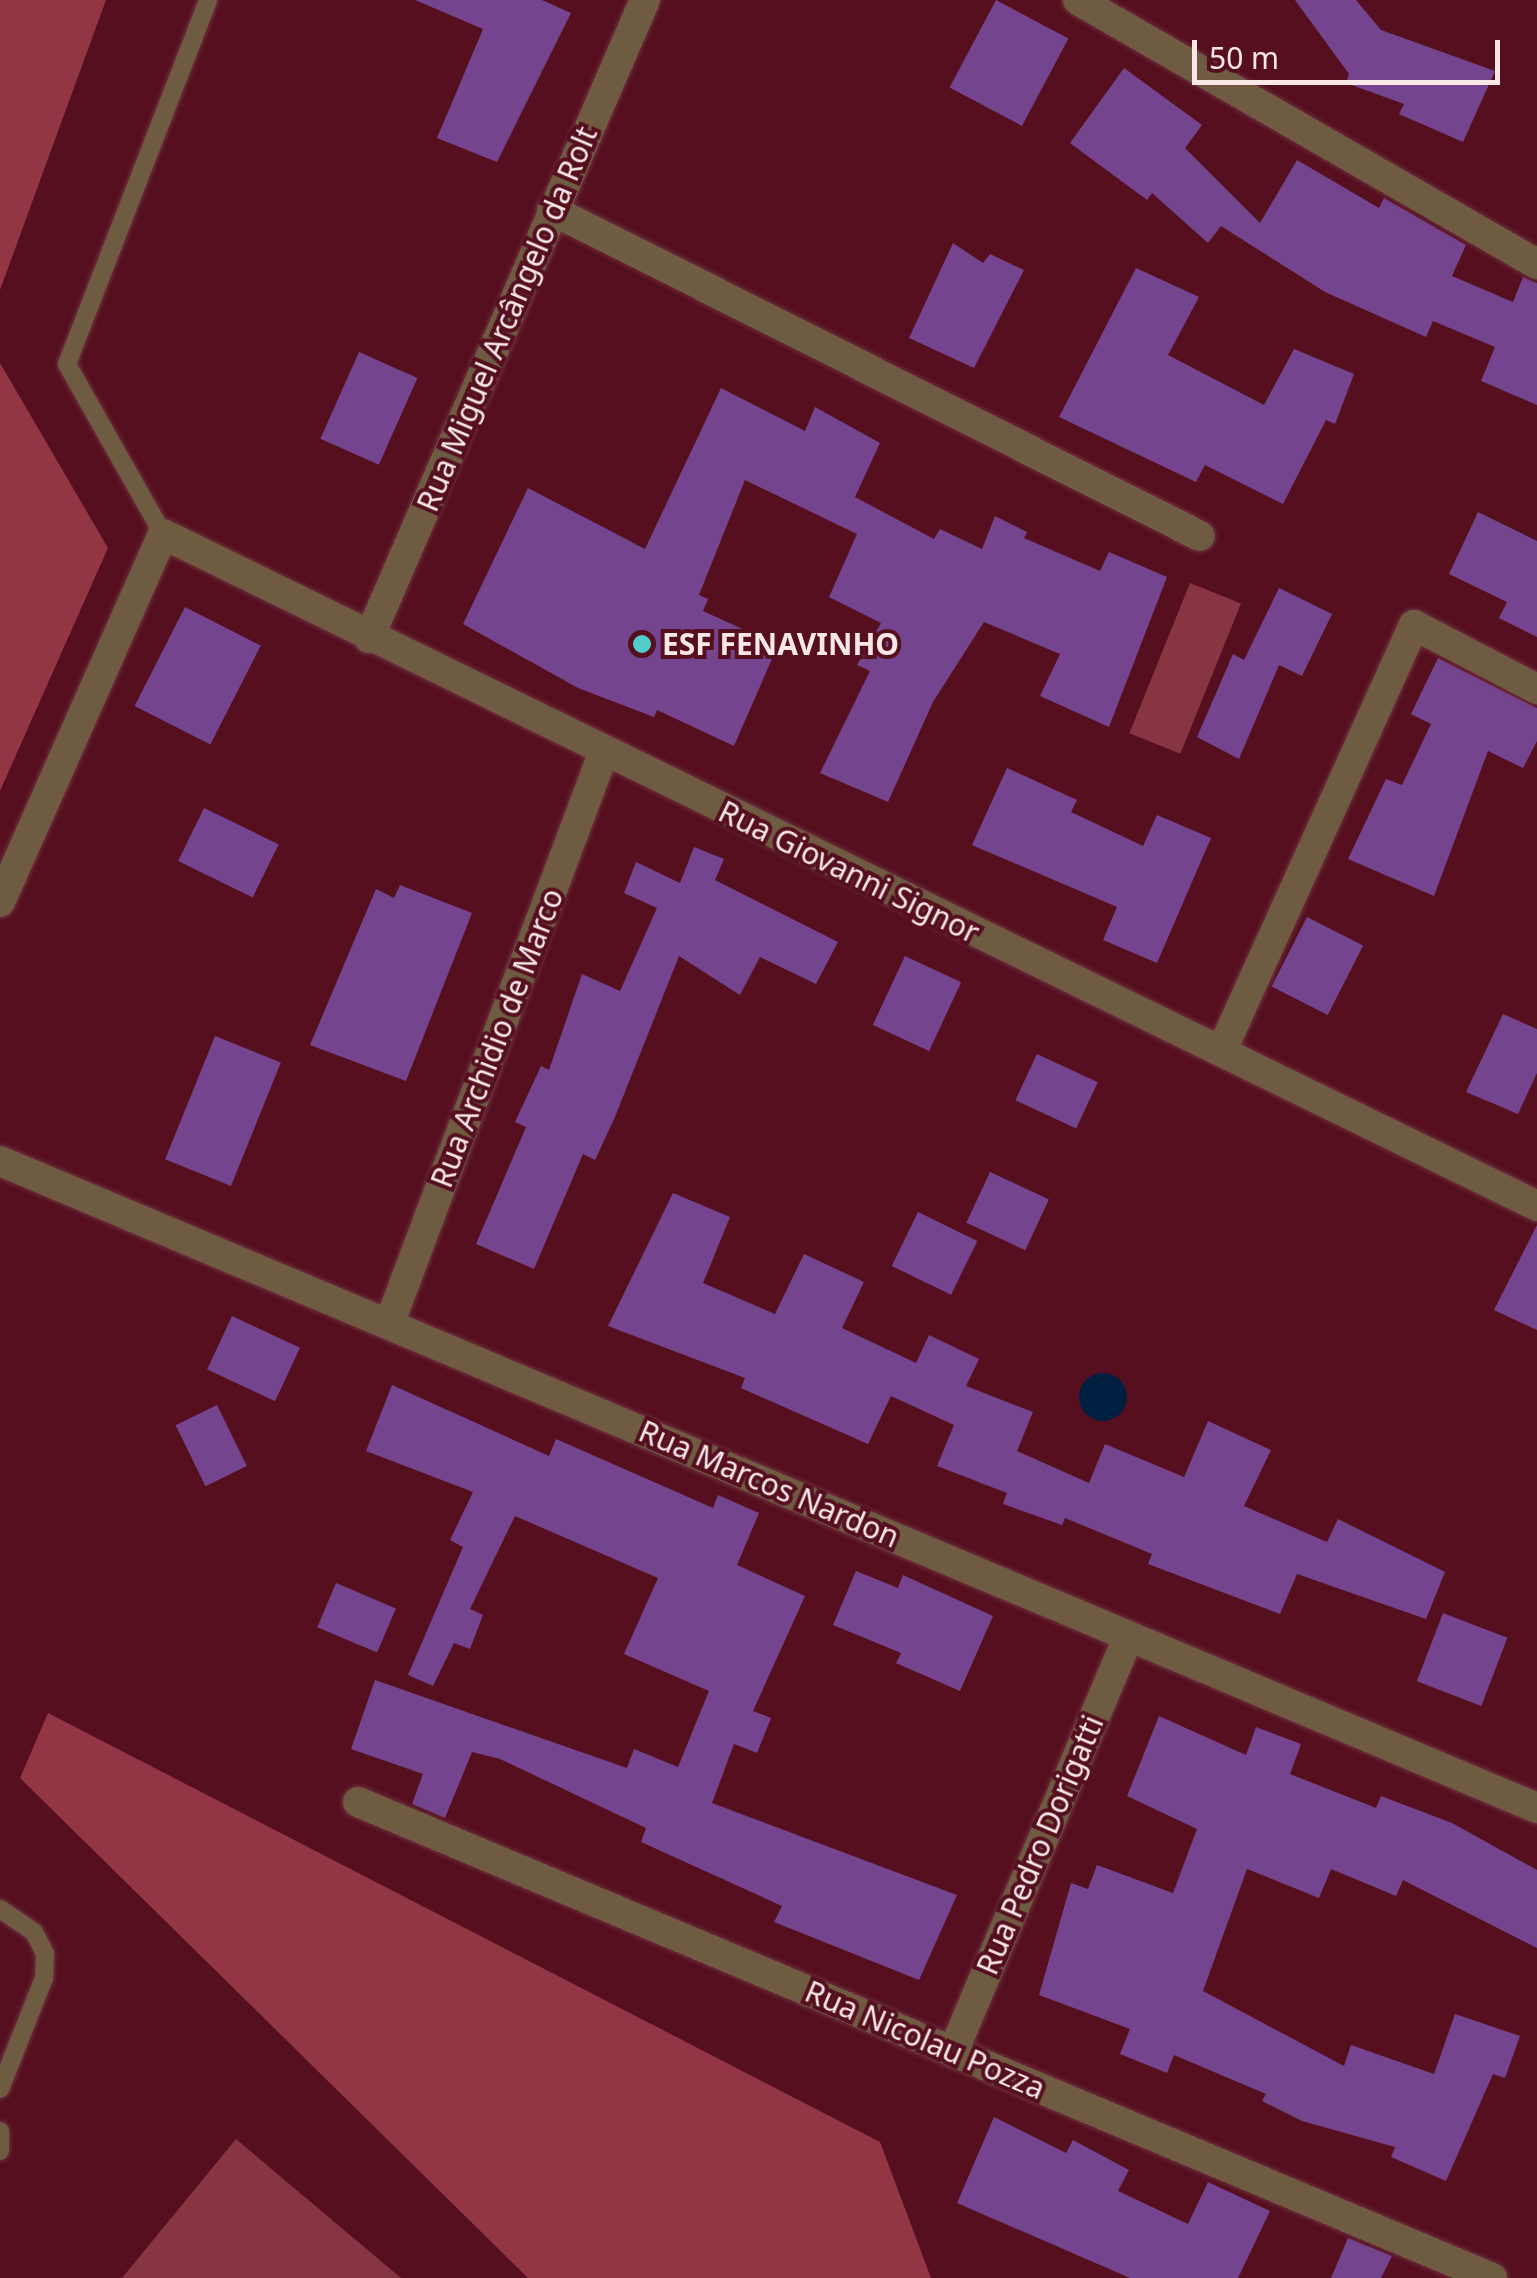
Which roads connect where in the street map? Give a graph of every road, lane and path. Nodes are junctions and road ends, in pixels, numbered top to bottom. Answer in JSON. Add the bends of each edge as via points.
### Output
{"nodes":[{"id":1,"x":208,"y":0,"type":"edge"},
{"id":2,"x":645,"y":0,"type":"edge"},
{"id":3,"x":1078,"y":0,"type":"edge"},
{"id":4,"x":552,"y":210,"type":"junction"},
{"id":5,"x":1537,"y":264,"type":"edge"},
{"id":6,"x":163,"y":534,"type":"junction"},
{"id":7,"x":1200,"y":536,"type":"dead end"},
{"id":8,"x":369,"y":638,"type":"junction"},
{"id":9,"x":1537,"y":689,"type":"edge"},
{"id":10,"x":604,"y":754,"type":"junction"},
{"id":11,"x":0,"y":902,"type":"edge"},
{"id":12,"x":1222,"y":1050,"type":"junction"},
{"id":13,"x":0,"y":1160,"type":"edge"},
{"id":14,"x":1537,"y":1206,"type":"edge"},
{"id":15,"x":390,"y":1322,"type":"junction"},
{"id":16,"x":1128,"y":1637,"type":"junction"},
{"id":17,"x":358,"y":1802,"type":"dead end"},
{"id":18,"x":1537,"y":1808,"type":"edge"},
{"id":19,"x":0,"y":1909,"type":"edge"},
{"id":20,"x":953,"y":2052,"type":"junction"},
{"id":21,"x":0,"y":2089,"type":"edge"},
{"id":22,"x":0,"y":2130,"type":"edge"},
{"id":23,"x":0,"y":2150,"type":"edge"},
{"id":24,"x":1492,"y":2278,"type":"edge"}],
"edges":[{"from":1,"to":6,"type":"lane","via":[[67,364]]},
{"from":2,"to":4,"type":"street","name":"Rua Miguel Arcângelo da Rolt"},
{"from":3,"to":5,"type":"street"},
{"from":4,"to":7,"type":"street"},
{"from":4,"to":8,"type":"street","name":"Rua Miguel Arcângelo da Rolt"},
{"from":6,"to":8,"type":"street","name":"Rua Giovanni Signor"},
{"from":6,"to":11,"type":"street"},
{"from":8,"to":10,"type":"street","name":"Rua Giovanni Signor"},
{"from":9,"to":12,"type":"street","via":[[1414,625]]},
{"from":10,"to":12,"type":"street","name":"Rua Giovanni Signor"},
{"from":10,"to":15,"type":"street","name":"Rua Archidio de Marco"},
{"from":12,"to":14,"type":"street","name":"Rua Giovanni Signor"},
{"from":13,"to":15,"type":"street","name":"Rua Marcos Nardon"},
{"from":15,"to":16,"type":"street","name":"Rua Marcos Nardon"},
{"from":16,"to":18,"type":"street","name":"Rua Marcos Nardon"},
{"from":16,"to":20,"type":"street","name":"Rua Pedro Dorigatti"},
{"from":17,"to":20,"type":"street","name":"Rua Nicolau Pozza"},
{"from":19,"to":21,"type":"lane","via":[[34,1932],[45,1954],[44,1978]]},
{"from":20,"to":24,"type":"street","name":"Rua Nicolau Pozza"},
{"from":22,"to":23,"type":"lane"}]}
